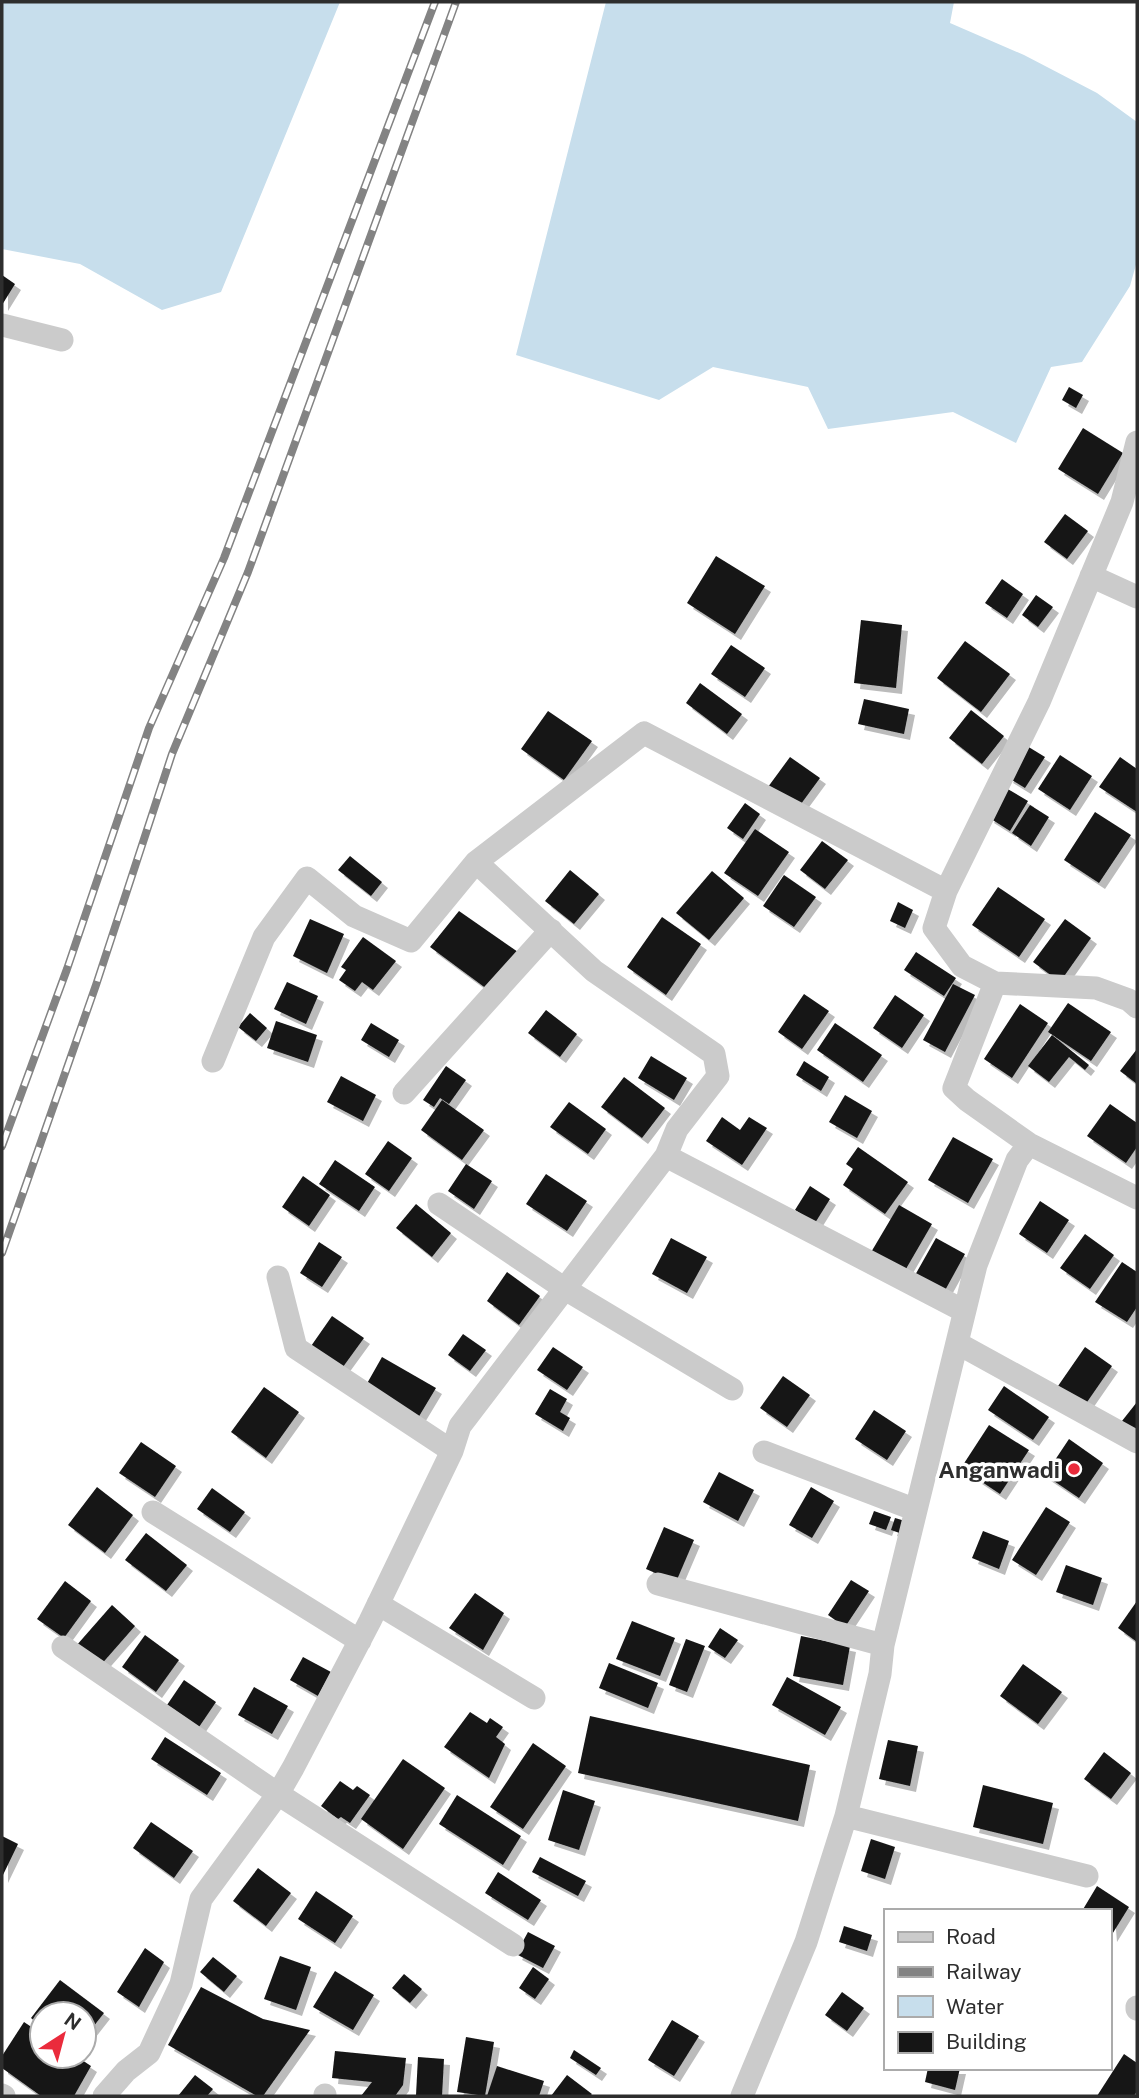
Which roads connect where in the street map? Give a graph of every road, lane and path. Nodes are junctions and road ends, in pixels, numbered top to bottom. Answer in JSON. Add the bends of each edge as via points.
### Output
{"nodes":[{"id":1,"x":2,"y":325,"type":"edge"},
{"id":2,"x":62,"y":340,"type":"dead end"},
{"id":3,"x":1137,"y":442,"type":"edge"},
{"id":4,"x":1134,"y":468,"type":"edge"},
{"id":5,"x":1091,"y":576,"type":"junction"},
{"id":6,"x":1137,"y":597,"type":"edge"},
{"id":7,"x":476,"y":862,"type":"junction"},
{"id":8,"x":946,"y":891,"type":"junction"},
{"id":9,"x":551,"y":930,"type":"junction"},
{"id":10,"x":995,"y":984,"type":"junction"},
{"id":11,"x":1137,"y":1007,"type":"edge"},
{"id":12,"x":213,"y":1061,"type":"dead end"},
{"id":13,"x":404,"y":1093,"type":"dead end"},
{"id":14,"x":1029,"y":1144,"type":"junction"},
{"id":15,"x":666,"y":1157,"type":"junction"},
{"id":16,"x":1137,"y":1198,"type":"edge"},
{"id":17,"x":439,"y":1205,"type":"dead end"},
{"id":18,"x":278,"y":1277,"type":"dead end"},
{"id":19,"x":565,"y":1289,"type":"junction"},
{"id":20,"x":964,"y":1311,"type":"junction"},
{"id":21,"x":957,"y":1343,"type":"junction"},
{"id":22,"x":732,"y":1389,"type":"dead end"},
{"id":23,"x":1137,"y":1442,"type":"edge"},
{"id":24,"x":452,"y":1451,"type":"junction"},
{"id":25,"x":764,"y":1451,"type":"dead end"},
{"id":26,"x":916,"y":1510,"type":"junction"},
{"id":27,"x":153,"y":1512,"type":"dead end"},
{"id":28,"x":658,"y":1584,"type":"dead end"},
{"id":29,"x":378,"y":1604,"type":"junction"},
{"id":30,"x":360,"y":1641,"type":"junction"},
{"id":31,"x":883,"y":1645,"type":"junction"},
{"id":32,"x":63,"y":1647,"type":"dead end"},
{"id":33,"x":534,"y":1698,"type":"dead end"},
{"id":34,"x":278,"y":1794,"type":"junction"},
{"id":35,"x":846,"y":1816,"type":"junction"},
{"id":36,"x":1087,"y":1876,"type":"dead end"},
{"id":37,"x":513,"y":1945,"type":"dead end"},
{"id":38,"x":104,"y":2096,"type":"edge"},
{"id":39,"x":742,"y":2096,"type":"edge"}],
"edges":[{"from":1,"to":2,"type":"street"},
{"from":3,"to":4,"type":"street"},
{"from":4,"to":5,"type":"street"},
{"from":5,"to":6,"type":"street"},
{"from":5,"to":8,"type":"street","via":[[1039,702]]},
{"from":7,"to":8,"type":"street","via":[[644,733]]},
{"from":7,"to":9,"type":"street"},
{"from":7,"to":12,"type":"street","via":[[411,941],[354,916],[307,878],[264,937]]},
{"from":8,"to":10,"type":"street","via":[[934,928],[962,966]]},
{"from":9,"to":13,"type":"street"},
{"from":9,"to":15,"type":"street","via":[[594,971],[714,1054],[718,1076],[677,1129]]},
{"from":10,"to":11,"type":"street","via":[[1096,988]]},
{"from":10,"to":14,"type":"street","via":[[954,1088]]},
{"from":14,"to":16,"type":"street"},
{"from":14,"to":20,"type":"street","via":[[1017,1160],[976,1265]]},
{"from":15,"to":19,"type":"street"},
{"from":15,"to":20,"type":"street"},
{"from":17,"to":19,"type":"street"},
{"from":18,"to":24,"type":"street","via":[[296,1348]]},
{"from":19,"to":22,"type":"street"},
{"from":19,"to":24,"type":"street","via":[[460,1426]]},
{"from":20,"to":21,"type":"street"},
{"from":21,"to":23,"type":"street"},
{"from":21,"to":26,"type":"street"},
{"from":24,"to":29,"type":"street"},
{"from":25,"to":26,"type":"street"},
{"from":26,"to":31,"type":"street"},
{"from":27,"to":30,"type":"street"},
{"from":28,"to":31,"type":"street"},
{"from":29,"to":30,"type":"street"},
{"from":29,"to":33,"type":"street"},
{"from":30,"to":34,"type":"street"},
{"from":31,"to":35,"type":"street"},
{"from":32,"to":34,"type":"street"},
{"from":34,"to":37,"type":"street"},
{"from":34,"to":38,"type":"street","via":[[201,1899],[181,1984],[149,2053]]},
{"from":35,"to":36,"type":"street"},
{"from":35,"to":39,"type":"street","via":[[806,1942]]}]}
